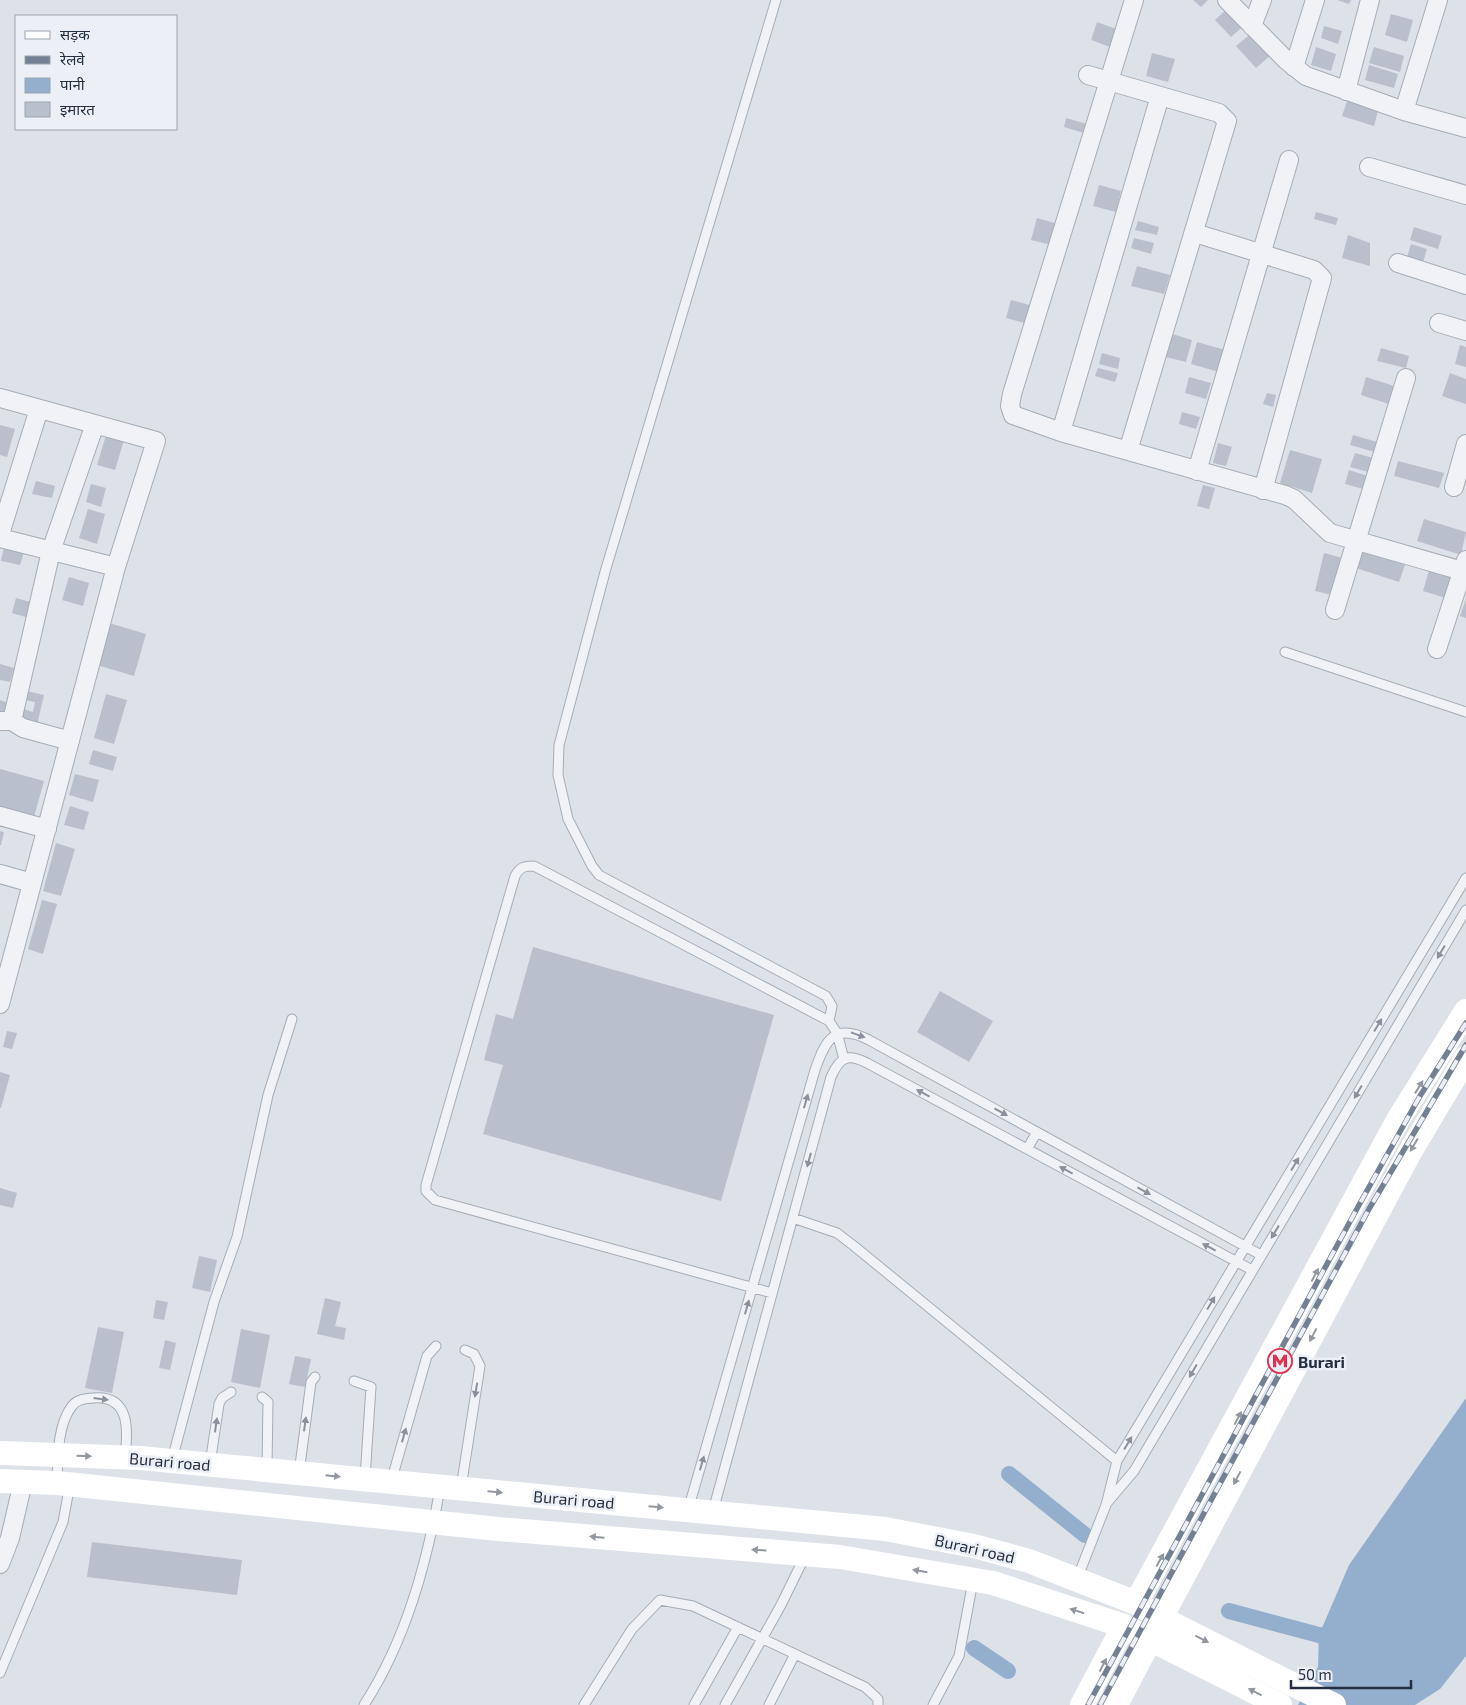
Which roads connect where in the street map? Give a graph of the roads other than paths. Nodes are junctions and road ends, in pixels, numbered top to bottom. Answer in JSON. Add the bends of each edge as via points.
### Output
{"nodes":[{"id":1,"x":776,"y":0,"type":"edge"},
{"id":2,"x":1134,"y":0,"type":"edge"},
{"id":3,"x":1228,"y":0,"type":"edge"},
{"id":4,"x":1262,"y":0,"type":"edge"},
{"id":5,"x":1315,"y":0,"type":"edge"},
{"id":6,"x":1370,"y":0,"type":"edge"},
{"id":7,"x":1438,"y":0,"type":"edge"},
{"id":8,"x":1252,"y":26,"type":"junction"},
{"id":9,"x":1294,"y":68,"type":"junction"},
{"id":10,"x":1088,"y":75,"type":"dead end"},
{"id":11,"x":1108,"y":80,"type":"junction"},
{"id":12,"x":1346,"y":91,"type":"junction"},
{"id":13,"x":1160,"y":96,"type":"junction"},
{"id":14,"x":1404,"y":112,"type":"junction"},
{"id":15,"x":1466,"y":128,"type":"edge"},
{"id":16,"x":1289,"y":160,"type":"dead end"},
{"id":17,"x":1369,"y":167,"type":"dead end"},
{"id":18,"x":1466,"y":195,"type":"edge"},
{"id":19,"x":1195,"y":233,"type":"junction"},
{"id":20,"x":1263,"y":255,"type":"junction"},
{"id":21,"x":1398,"y":263,"type":"dead end"},
{"id":22,"x":1466,"y":285,"type":"edge"},
{"id":23,"x":1439,"y":323,"type":"dead end"},
{"id":24,"x":1466,"y":331,"type":"edge"},
{"id":25,"x":1406,"y":378,"type":"dead end"},
{"id":26,"x":0,"y":398,"type":"edge"},
{"id":27,"x":39,"y":409,"type":"junction"},
{"id":28,"x":95,"y":424,"type":"junction"},
{"id":29,"x":1061,"y":432,"type":"junction"},
{"id":30,"x":1466,"y":444,"type":"edge"},
{"id":31,"x":1128,"y":451,"type":"junction"},
{"id":32,"x":1197,"y":472,"type":"junction"},
{"id":33,"x":1454,"y":487,"type":"dead end"},
{"id":34,"x":1263,"y":490,"type":"junction"},
{"id":35,"x":0,"y":534,"type":"edge"},
{"id":36,"x":0,"y":538,"type":"edge"},
{"id":37,"x":1356,"y":540,"type":"junction"},
{"id":38,"x":51,"y":551,"type":"junction"},
{"id":39,"x":116,"y":567,"type":"junction"},
{"id":40,"x":1465,"y":567,"type":"edge"},
{"id":41,"x":1335,"y":610,"type":"dead end"},
{"id":42,"x":1437,"y":649,"type":"dead end"},
{"id":43,"x":1285,"y":652,"type":"dead end"},
{"id":44,"x":1466,"y":712,"type":"edge"},
{"id":45,"x":6,"y":721,"type":"edge"},
{"id":46,"x":70,"y":741,"type":"junction"},
{"id":47,"x":0,"y":816,"type":"edge"},
{"id":48,"x":47,"y":829,"type":"junction"},
{"id":49,"x":0,"y":874,"type":"edge"},
{"id":50,"x":1466,"y":878,"type":"edge"},
{"id":51,"x":32,"y":883,"type":"junction"},
{"id":52,"x":1466,"y":910,"type":"edge"},
{"id":53,"x":0,"y":1004,"type":"edge"},
{"id":54,"x":1466,"y":1011,"type":"edge"},
{"id":55,"x":292,"y":1020,"type":"dead end"},
{"id":56,"x":829,"y":1021,"type":"junction"},
{"id":57,"x":837,"y":1033,"type":"junction"},
{"id":58,"x":1466,"y":1058,"type":"edge"},
{"id":59,"x":844,"y":1059,"type":"junction"},
{"id":60,"x":798,"y":1131,"type":"junction"},
{"id":61,"x":1037,"y":1132,"type":"junction"},
{"id":62,"x":815,"y":1136,"type":"junction"},
{"id":63,"x":1028,"y":1149,"type":"junction"},
{"id":64,"x":793,"y":1218,"type":"junction"},
{"id":65,"x":1245,"y":1246,"type":"junction"},
{"id":66,"x":1261,"y":1255,"type":"junction"},
{"id":67,"x":1236,"y":1261,"type":"junction"},
{"id":68,"x":1252,"y":1270,"type":"junction"},
{"id":69,"x":753,"y":1287,"type":"junction"},
{"id":70,"x":772,"y":1293,"type":"junction"},
{"id":71,"x":436,"y":1346,"type":"dead end"},
{"id":72,"x":465,"y":1350,"type":"dead end"},
{"id":73,"x":315,"y":1377,"type":"dead end"},
{"id":74,"x":354,"y":1381,"type":"dead end"},
{"id":75,"x":231,"y":1392,"type":"dead end"},
{"id":76,"x":262,"y":1397,"type":"dead end"},
{"id":77,"x":0,"y":1454,"type":"edge"},
{"id":78,"x":59,"y":1456,"type":"junction"},
{"id":79,"x":125,"y":1457,"type":"junction"},
{"id":80,"x":172,"y":1460,"type":"junction"},
{"id":81,"x":1117,"y":1461,"type":"junction"},
{"id":82,"x":210,"y":1464,"type":"junction"},
{"id":83,"x":267,"y":1470,"type":"junction"},
{"id":84,"x":299,"y":1473,"type":"junction"},
{"id":85,"x":365,"y":1479,"type":"junction"},
{"id":86,"x":12,"y":1481,"type":"edge"},
{"id":87,"x":391,"y":1482,"type":"junction"},
{"id":88,"x":63,"y":1484,"type":"junction"},
{"id":89,"x":451,"y":1487,"type":"junction"},
{"id":90,"x":1106,"y":1505,"type":"junction"},
{"id":91,"x":688,"y":1510,"type":"junction"},
{"id":92,"x":713,"y":1513,"type":"junction"},
{"id":93,"x":434,"y":1521,"type":"junction"},
{"id":94,"x":806,"y":1554,"type":"junction"},
{"id":95,"x":0,"y":1564,"type":"edge"},
{"id":96,"x":1077,"y":1579,"type":"junction"},
{"id":97,"x":974,"y":1580,"type":"junction"},
{"id":98,"x":1136,"y":1603,"type":"junction"},
{"id":99,"x":1124,"y":1626,"type":"junction"},
{"id":100,"x":738,"y":1627,"type":"junction"},
{"id":101,"x":1156,"y":1628,"type":"junction"},
{"id":102,"x":762,"y":1639,"type":"junction"},
{"id":103,"x":795,"y":1654,"type":"junction"},
{"id":104,"x":0,"y":1673,"type":"edge"},
{"id":105,"x":364,"y":1705,"type":"edge"},
{"id":106,"x":584,"y":1705,"type":"edge"},
{"id":107,"x":694,"y":1705,"type":"edge"},
{"id":108,"x":725,"y":1705,"type":"edge"},
{"id":109,"x":769,"y":1705,"type":"edge"},
{"id":110,"x":878,"y":1705,"type":"edge"},
{"id":111,"x":933,"y":1705,"type":"edge"},
{"id":112,"x":1082,"y":1705,"type":"edge"},
{"id":113,"x":1116,"y":1705,"type":"edge"},
{"id":114,"x":1280,"y":1705,"type":"edge"},
{"id":115,"x":1334,"y":1705,"type":"edge"}],
"edges":[{"from":1,"to":56,"type":"lane","via":[[605,572],[559,745],[558,775],[568,819],[599,875],[826,996],[832,1006]]},
{"from":2,"to":11,"type":"street"},
{"from":3,"to":8,"type":"street"},
{"from":4,"to":8,"type":"street"},
{"from":5,"to":9,"type":"street"},
{"from":6,"to":12,"type":"street"},
{"from":7,"to":14,"type":"street"},
{"from":8,"to":9,"type":"street"},
{"from":9,"to":12,"type":"street"},
{"from":10,"to":11,"type":"street"},
{"from":11,"to":13,"type":"street"},
{"from":11,"to":29,"type":"street","via":[[1010,406],[1013,415]]},
{"from":12,"to":14,"type":"street"},
{"from":13,"to":19,"type":"street","via":[[1219,113],[1227,121]]},
{"from":13,"to":29,"type":"street"},
{"from":14,"to":15,"type":"street"},
{"from":16,"to":20,"type":"street"},
{"from":17,"to":18,"type":"street"},
{"from":19,"to":20,"type":"street"},
{"from":19,"to":31,"type":"street"},
{"from":20,"to":32,"type":"street"},
{"from":20,"to":34,"type":"street","via":[[1314,270],[1322,283]]},
{"from":21,"to":22,"type":"street"},
{"from":23,"to":24,"type":"street"},
{"from":25,"to":37,"type":"street"},
{"from":26,"to":27,"type":"street"},
{"from":27,"to":28,"type":"street"},
{"from":27,"to":35,"type":"street"},
{"from":28,"to":38,"type":"street"},
{"from":28,"to":39,"type":"street","via":[[156,441]]},
{"from":29,"to":31,"type":"street"},
{"from":30,"to":33,"type":"street"},
{"from":31,"to":32,"type":"street"},
{"from":32,"to":34,"type":"street"},
{"from":34,"to":37,"type":"street","via":[[1294,499],[1330,533]]},
{"from":36,"to":38,"type":"street"},
{"from":37,"to":40,"type":"street"},
{"from":37,"to":41,"type":"street"},
{"from":38,"to":39,"type":"street"},
{"from":38,"to":45,"type":"street"},
{"from":39,"to":46,"type":"street"},
{"from":40,"to":42,"type":"street"},
{"from":43,"to":44,"type":"lane"},
{"from":45,"to":46,"type":"street"},
{"from":46,"to":48,"type":"street"},
{"from":47,"to":48,"type":"street"},
{"from":48,"to":51,"type":"street"},
{"from":49,"to":51,"type":"street"},
{"from":65,"to":50,"type":"lane","one_way":true},
{"from":51,"to":53,"type":"street"},
{"from":52,"to":66,"type":"lane","one_way":true},
{"from":98,"to":54,"type":"main road","one_way":true,"via":[[1398,1120]]},
{"from":55,"to":80,"type":"lane","via":[[268,1095],[237,1237],[214,1302]]},
{"from":56,"to":57,"type":"lane"},
{"from":56,"to":69,"type":"lane","via":[[534,866],[519,869],[515,876],[426,1191],[435,1200]]},
{"from":57,"to":59,"type":"lane"},
{"from":60,"to":57,"type":"lane","one_way":true,"via":[[821,1052]]},
{"from":57,"to":61,"type":"lane","one_way":true,"via":[[855,1033]]},
{"from":58,"to":101,"type":"main road","one_way":true,"via":[[1410,1152]]},
{"from":59,"to":62,"type":"lane","via":[[831,1077]]},
{"from":63,"to":59,"type":"lane","one_way":true,"via":[[868,1063],[856,1058]]},
{"from":60,"to":62,"type":"lane"},
{"from":60,"to":69,"type":"lane"},
{"from":61,"to":63,"type":"lane"},
{"from":61,"to":65,"type":"lane","one_way":true},
{"from":62,"to":64,"type":"lane","one_way":true},
{"from":67,"to":63,"type":"lane","one_way":true},
{"from":64,"to":70,"type":"lane"},
{"from":64,"to":81,"type":"lane","via":[[837,1233]]},
{"from":65,"to":66,"type":"lane"},
{"from":65,"to":67,"type":"lane"},
{"from":66,"to":68,"type":"lane"},
{"from":67,"to":68,"type":"lane"},
{"from":81,"to":67,"type":"lane","one_way":true},
{"from":68,"to":90,"type":"lane","one_way":true,"via":[[1134,1471]]},
{"from":69,"to":70,"type":"lane"},
{"from":91,"to":69,"type":"lane","one_way":true},
{"from":70,"to":92,"type":"lane"},
{"from":87,"to":71,"type":"lane","one_way":true,"via":[[427,1356]]},
{"from":72,"to":89,"type":"lane","one_way":true,"via":[[474,1354],[480,1366]]},
{"from":84,"to":73,"type":"lane","one_way":true,"via":[[311,1382]]},
{"from":74,"to":85,"type":"lane","via":[[372,1387]]},
{"from":82,"to":75,"type":"lane","one_way":true,"via":[[219,1404]]},
{"from":76,"to":83,"type":"lane","via":[[268,1402]]},
{"from":77,"to":78,"type":"main road","name":"Burari road"},
{"from":78,"to":79,"type":"main road","name":"Burari road","one_way":true},
{"from":78,"to":79,"type":"lane","one_way":true,"via":[[64,1425],[72,1406],[79,1400],[96,1398],[111,1401],[126,1417]]},
{"from":78,"to":88,"type":"lane"},
{"from":79,"to":80,"type":"main road","name":"Burari road"},
{"from":80,"to":82,"type":"main road","name":"Burari road"},
{"from":81,"to":90,"type":"lane"},
{"from":82,"to":83,"type":"main road","name":"Burari road"},
{"from":83,"to":84,"type":"main road","name":"Burari road"},
{"from":84,"to":85,"type":"main road","name":"Burari road","one_way":true},
{"from":85,"to":87,"type":"main road","name":"Burari road"},
{"from":86,"to":88,"type":"main road","name":"Burari road"},
{"from":86,"to":95,"type":"street","via":[[10,1538]]},
{"from":87,"to":89,"type":"main road","name":"Burari road"},
{"from":88,"to":93,"type":"main road","name":"Burari road"},
{"from":88,"to":104,"type":"lane","via":[[62,1522]]},
{"from":89,"to":91,"type":"main road","name":"Burari road","one_way":true},
{"from":89,"to":93,"type":"lane"},
{"from":90,"to":96,"type":"lane"},
{"from":91,"to":92,"type":"main road","name":"Burari road"},
{"from":92,"to":96,"type":"main road","name":"Burari road","via":[[928,1536],[1029,1561]]},
{"from":94,"to":93,"type":"main road","name":"Burari road","one_way":true,"via":[[498,1530]]},
{"from":93,"to":105,"type":"lane","via":[[408,1616],[382,1677]]},
{"from":97,"to":94,"type":"main road","name":"Burari road","one_way":true},
{"from":94,"to":102,"type":"lane"},
{"from":96,"to":98,"type":"main road","name":"Burari road"},
{"from":99,"to":97,"type":"main road","name":"Burari road","one_way":true},
{"from":97,"to":111,"type":"lane","via":[[959,1656]]},
{"from":98,"to":101,"type":"main road","name":"Burari road"},
{"from":99,"to":101,"type":"main road","name":"Burari road"},
{"from":112,"to":99,"type":"main road","one_way":true},
{"from":100,"to":102,"type":"lane"},
{"from":100,"to":106,"type":"lane","via":[[693,1606],[660,1600],[632,1628]]},
{"from":100,"to":107,"type":"lane"},
{"from":101,"to":113,"type":"main road"},
{"from":114,"to":101,"type":"main road","one_way":true,"via":[[1230,1679]]},
{"from":101,"to":115,"type":"main road","one_way":true,"via":[[1243,1660]]},
{"from":102,"to":103,"type":"lane"},
{"from":102,"to":108,"type":"lane"},
{"from":103,"to":109,"type":"lane"},
{"from":103,"to":110,"type":"lane","via":[[865,1687],[878,1699]]}]}
